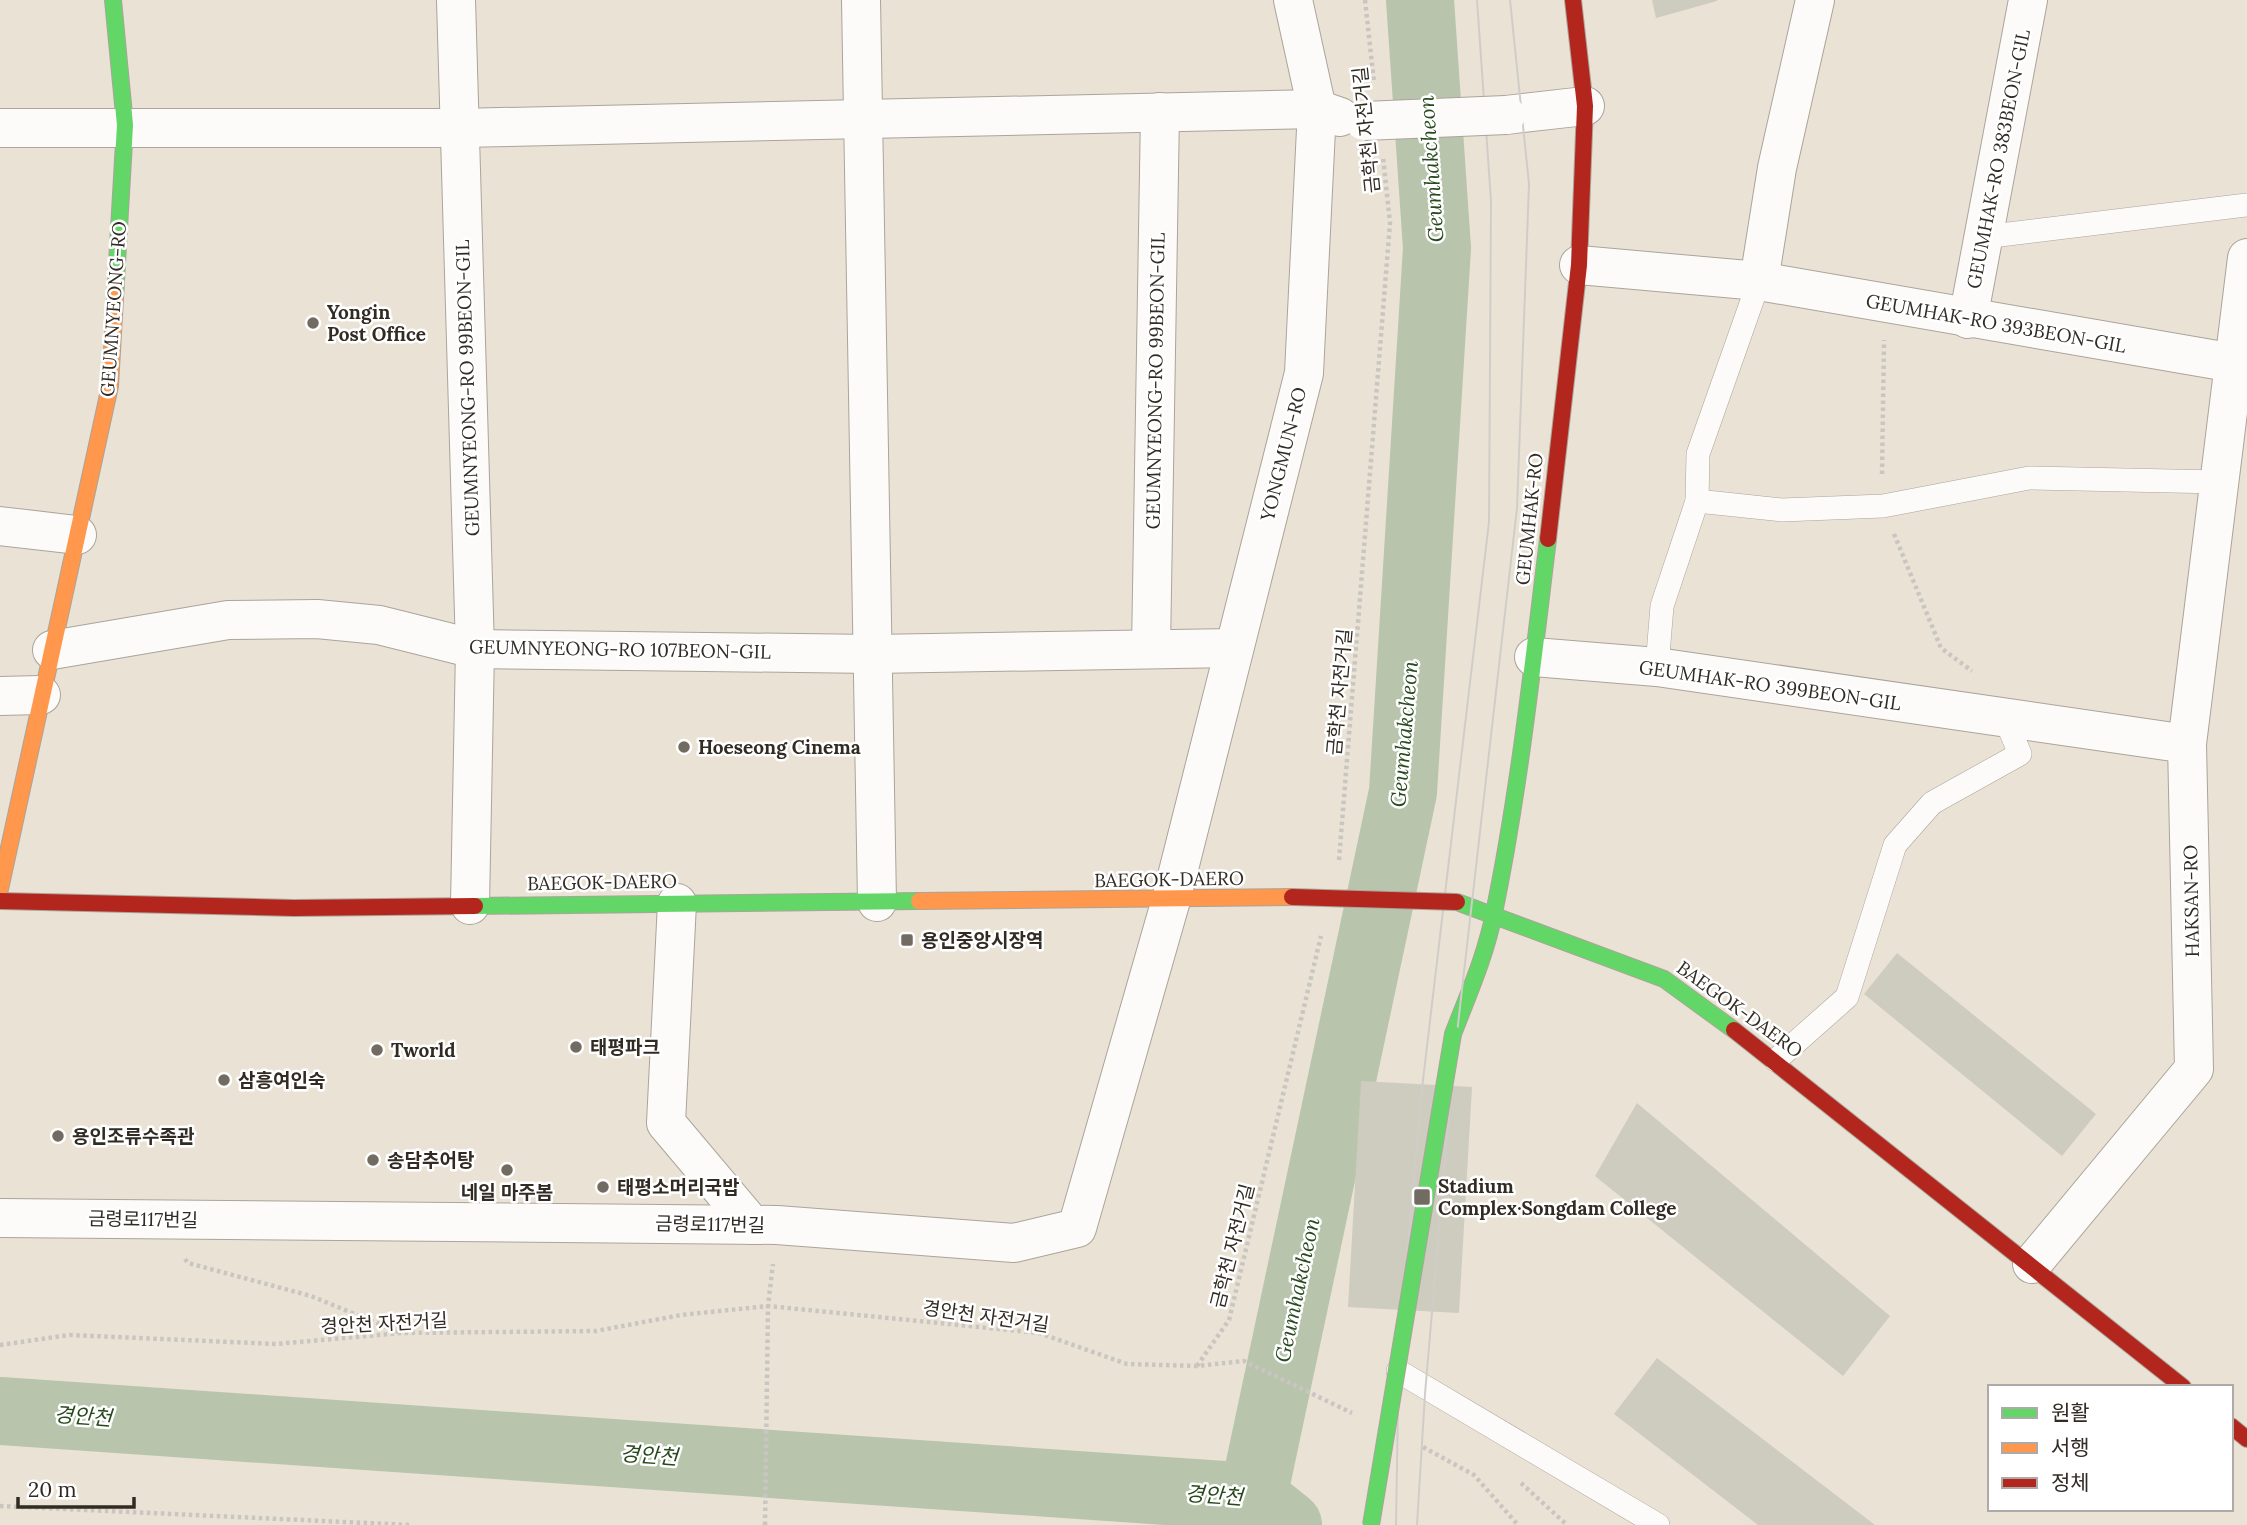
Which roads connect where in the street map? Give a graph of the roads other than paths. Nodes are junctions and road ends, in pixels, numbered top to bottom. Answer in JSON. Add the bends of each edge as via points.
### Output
{"nodes":[{"id":1,"x":113,"y":0,"type":"edge"},
{"id":2,"x":456,"y":0,"type":"edge"},
{"id":3,"x":861,"y":0,"type":"edge"},
{"id":4,"x":1293,"y":0,"type":"edge"},
{"id":5,"x":1573,"y":0,"type":"edge"},
{"id":6,"x":1815,"y":0,"type":"edge"},
{"id":7,"x":2028,"y":0,"type":"edge"},
{"id":8,"x":1584,"y":106,"type":"junction"},
{"id":9,"x":1317,"y":109,"type":"junction"},
{"id":10,"x":1160,"y":112,"type":"junction"},
{"id":11,"x":862,"y":117,"type":"junction"},
{"id":12,"x":125,"y":125,"type":"junction"},
{"id":13,"x":0,"y":128,"type":"edge"},
{"id":14,"x":459,"y":128,"type":"junction"},
{"id":15,"x":2247,"y":205,"type":"edge"},
{"id":16,"x":1984,"y":237,"type":"junction"},
{"id":17,"x":2247,"y":258,"type":"edge"},
{"id":18,"x":1579,"y":265,"type":"junction"},
{"id":19,"x":1759,"y":281,"type":"junction"},
{"id":20,"x":1968,"y":319,"type":"junction"},
{"id":21,"x":2241,"y":367,"type":"edge"},
{"id":22,"x":2219,"y":482,"type":"junction"},
{"id":23,"x":1697,"y":501,"type":"junction"},
{"id":24,"x":0,"y":526,"type":"edge"},
{"id":25,"x":76,"y":535,"type":"junction"},
{"id":26,"x":1234,"y":648,"type":"junction"},
{"id":27,"x":475,"y":649,"type":"junction"},
{"id":28,"x":1151,"y":649,"type":"junction"},
{"id":29,"x":52,"y":650,"type":"junction"},
{"id":30,"x":873,"y":654,"type":"junction"},
{"id":31,"x":1534,"y":657,"type":"junction"},
{"id":32,"x":1657,"y":667,"type":"junction"},
{"id":33,"x":41,"y":695,"type":"junction"},
{"id":34,"x":0,"y":696,"type":"edge"},
{"id":35,"x":2006,"y":718,"type":"junction"},
{"id":36,"x":2187,"y":744,"type":"junction"},
{"id":37,"x":0,"y":890,"type":"edge"},
{"id":38,"x":0,"y":901,"type":"edge"},
{"id":39,"x":1171,"y":901,"type":"junction"},
{"id":40,"x":677,"y":902,"type":"junction"},
{"id":41,"x":877,"y":902,"type":"junction"},
{"id":42,"x":470,"y":905,"type":"junction"},
{"id":43,"x":1494,"y":915,"type":"junction"},
{"id":44,"x":1776,"y":1060,"type":"junction"},
{"id":45,"x":0,"y":1217,"type":"edge"},
{"id":46,"x":752,"y":1225,"type":"junction"},
{"id":47,"x":2032,"y":1264,"type":"junction"},
{"id":48,"x":1398,"y":1371,"type":"junction"},
{"id":49,"x":2181,"y":1385,"type":"edge"},
{"id":50,"x":2233,"y":1428,"type":"edge"},
{"id":51,"x":2247,"y":1439,"type":"edge"},
{"id":52,"x":1371,"y":1525,"type":"edge"},
{"id":53,"x":1658,"y":1525,"type":"edge"}],
"edges":[{"from":1,"to":12,"type":"main road","name":"GEUMNYEONG-RO"},
{"from":2,"to":14,"type":"street","name":"GEUMNYEONG-RO 99BEON-GIL"},
{"from":3,"to":11,"type":"street"},
{"from":4,"to":9,"type":"street","name":"YONGMUN-RO"},
{"from":5,"to":8,"type":"main road","name":"GEUMHAK-RO"},
{"from":6,"to":19,"type":"street","via":[[1777,168]]},
{"from":7,"to":16,"type":"street","name":"GEUMHAK-RO 383BEON-GIL"},
{"from":8,"to":9,"type":"street","bridge":true,"via":[[1506,115],[1349,121]]},
{"from":8,"to":18,"type":"main road","name":"GEUMHAK-RO"},
{"from":9,"to":10,"type":"street"},
{"from":9,"to":26,"type":"street","name":"YONGMUN-RO","via":[[1304,373]]},
{"from":10,"to":11,"type":"street"},
{"from":10,"to":28,"type":"street","name":"GEUMNYEONG-RO 99BEON-GIL"},
{"from":11,"to":14,"type":"street"},
{"from":11,"to":30,"type":"street"},
{"from":12,"to":13,"type":"street"},
{"from":12,"to":14,"type":"street"},
{"from":12,"to":25,"type":"main road","name":"GEUMNYEONG-RO","via":[[110,386]]},
{"from":14,"to":27,"type":"street","name":"GEUMNYEONG-RO 99BEON-GIL"},
{"from":15,"to":16,"type":"lane"},
{"from":16,"to":20,"type":"street","name":"GEUMHAK-RO 383BEON-GIL"},
{"from":17,"to":21,"type":"street","name":"HAKSAN-RO"},
{"from":18,"to":19,"type":"street","name":"GEUMHAK-RO 393BEON-GIL"},
{"from":18,"to":31,"type":"main road","name":"GEUMHAK-RO"},
{"from":19,"to":20,"type":"street","name":"GEUMHAK-RO 393BEON-GIL"},
{"from":19,"to":23,"type":"lane","via":[[1698,454]]},
{"from":20,"to":21,"type":"street","name":"GEUMHAK-RO 393BEON-GIL"},
{"from":21,"to":22,"type":"street","name":"HAKSAN-RO"},
{"from":22,"to":23,"type":"lane","via":[[2029,478],[1883,506],[1795,510]]},
{"from":22,"to":36,"type":"street","name":"HAKSAN-RO"},
{"from":23,"to":32,"type":"lane","via":[[1662,606]]},
{"from":24,"to":25,"type":"street"},
{"from":25,"to":29,"type":"main road","name":"GEUMNYEONG-RO"},
{"from":26,"to":28,"type":"street","name":"GEUMNYEONG-RO 107BEON-GIL"},
{"from":26,"to":39,"type":"street","name":"YONGMUN-RO"},
{"from":27,"to":29,"type":"street","name":"GEUMNYEONG-RO 107BEON-GIL","via":[[379,625],[317,619],[228,621]]},
{"from":27,"to":30,"type":"street","name":"GEUMNYEONG-RO 107BEON-GIL"},
{"from":27,"to":42,"type":"street","name":"GEUMNYEONG-RO 99BEON-GIL"},
{"from":28,"to":30,"type":"street","name":"GEUMNYEONG-RO 107BEON-GIL"},
{"from":29,"to":33,"type":"main road","name":"GEUMNYEONG-RO"},
{"from":30,"to":41,"type":"street"},
{"from":31,"to":32,"type":"street","name":"GEUMHAK-RO 399BEON-GIL"},
{"from":31,"to":43,"type":"main road","name":"GEUMHAK-RO"},
{"from":32,"to":35,"type":"street","name":"GEUMHAK-RO 399BEON-GIL"},
{"from":33,"to":34,"type":"street"},
{"from":33,"to":37,"type":"main road","name":"GEUMNYEONG-RO"},
{"from":35,"to":36,"type":"street","name":"GEUMHAK-RO 399BEON-GIL"},
{"from":35,"to":44,"type":"lane","via":[[2020,754],[1932,803],[1895,845],[1847,997]]},
{"from":36,"to":47,"type":"street","name":"HAKSAN-RO","via":[[2194,1069]]},
{"from":38,"to":42,"type":"main road","name":"BAEGOK-DAERO","via":[[295,908]]},
{"from":39,"to":41,"type":"main road","name":"BAEGOK-DAERO"},
{"from":39,"to":43,"type":"main road","name":"BAEGOK-DAERO","bridge":true,"via":[[1292,897],[1457,902]]},
{"from":39,"to":46,"type":"street","name":"금령로117번길","via":[[1077,1228],[1014,1243]]},
{"from":40,"to":41,"type":"main road","name":"BAEGOK-DAERO"},
{"from":40,"to":42,"type":"main road","name":"BAEGOK-DAERO"},
{"from":40,"to":46,"type":"street","via":[[666,1123]]},
{"from":43,"to":44,"type":"main road","name":"BAEGOK-DAERO","via":[[1664,979]]},
{"from":43,"to":48,"type":"main road","name":"GEUMHAK-RO","bridge":true,"via":[[1453,1034]]},
{"from":44,"to":47,"type":"main road","name":"BAEGOK-DAERO"},
{"from":45,"to":46,"type":"street","name":"금령로117번길"},
{"from":47,"to":49,"type":"main road","name":"BAEGOK-DAERO"},
{"from":48,"to":52,"type":"main road","name":"GEUMHAK-RO","bridge":true},
{"from":48,"to":53,"type":"lane"},
{"from":50,"to":51,"type":"main road"}]}
